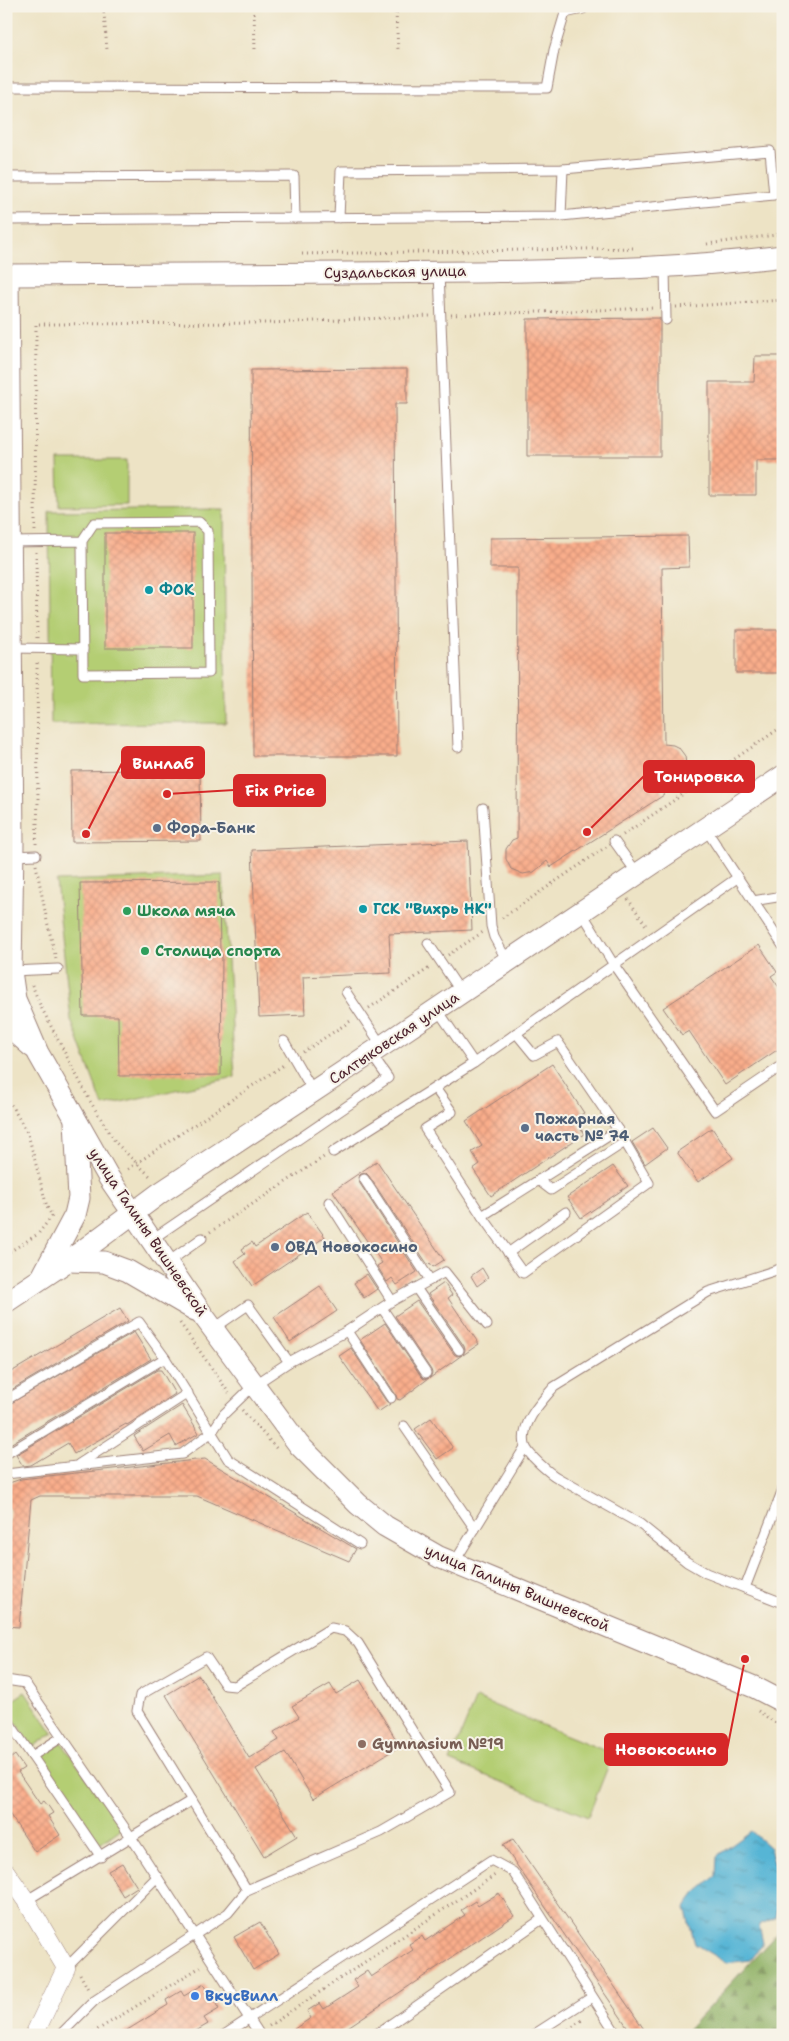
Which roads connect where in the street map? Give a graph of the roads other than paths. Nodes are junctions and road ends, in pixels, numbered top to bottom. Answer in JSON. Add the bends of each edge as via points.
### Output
{"nodes":[{"id":1,"x":585,"y":6,"type":"edge"},
{"id":2,"x":6,"y":87,"type":"edge"},
{"id":3,"x":562,"y":169,"type":"junction"},
{"id":4,"x":6,"y":176,"type":"edge"},
{"id":5,"x":561,"y":216,"type":"junction"},
{"id":6,"x":295,"y":218,"type":"junction"},
{"id":7,"x":339,"y":218,"type":"junction"},
{"id":8,"x":6,"y":220,"type":"edge"},
{"id":9,"x":783,"y":256,"type":"edge"},
{"id":10,"x":665,"y":268,"type":"junction"},
{"id":11,"x":439,"y":272,"type":"junction"},
{"id":12,"x":7,"y":275,"type":"edge"},
{"id":13,"x":666,"y":320,"type":"dead end"},
{"id":14,"x":8,"y":534,"type":"edge"},
{"id":15,"x":82,"y":541,"type":"junction"},
{"id":16,"x":11,"y":648,"type":"junction"},
{"id":17,"x":83,"y":649,"type":"junction"},
{"id":18,"x":458,"y":747,"type":"dead end"},
{"id":19,"x":783,"y":776,"type":"edge"},
{"id":20,"x":483,"y":808,"type":"dead end"},
{"id":21,"x":705,"y":827,"type":"junction"},
{"id":22,"x":614,"y":841,"type":"road end"},
{"id":23,"x":36,"y":855,"type":"road end"},
{"id":24,"x":13,"y":856,"type":"junction"},
{"id":25,"x":636,"y":873,"type":"junction"},
{"id":26,"x":737,"y":878,"type":"junction"},
{"id":27,"x":9,"y":888,"type":"edge"},
{"id":28,"x":783,"y":896,"type":"edge"},
{"id":29,"x":753,"y":900,"type":"junction"},
{"id":30,"x":581,"y":911,"type":"junction"},
{"id":31,"x":428,"y":943,"type":"dead end"},
{"id":32,"x":783,"y":946,"type":"edge"},
{"id":33,"x":507,"y":962,"type":"junction"},
{"id":34,"x":614,"y":964,"type":"junction"},
{"id":35,"x":58,"y":968,"type":"road end"},
{"id":36,"x":15,"y":971,"type":"edge"},
{"id":37,"x":346,"y":992,"type":"dead end"},
{"id":38,"x":462,"y":992,"type":"junction"},
{"id":39,"x":437,"y":1009,"type":"junction"},
{"id":40,"x":6,"y":1024,"type":"edge"},
{"id":41,"x":516,"y":1033,"type":"junction"},
{"id":42,"x":284,"y":1041,"type":"dead end"},
{"id":43,"x":377,"y":1050,"type":"junction"},
{"id":44,"x":38,"y":1053,"type":"junction"},
{"id":45,"x":474,"y":1063,"type":"junction"},
{"id":46,"x":783,"y":1065,"type":"edge"},
{"id":47,"x":435,"y":1088,"type":"junction"},
{"id":48,"x":313,"y":1091,"type":"junction"},
{"id":49,"x":75,"y":1118,"type":"junction"},
{"id":50,"x":618,"y":1130,"type":"junction"},
{"id":51,"x":625,"y":1142,"type":"junction"},
{"id":52,"x":333,"y":1152,"type":"road end"},
{"id":53,"x":364,"y":1179,"type":"dead end"},
{"id":54,"x":538,"y":1180,"type":"junction"},
{"id":55,"x":329,"y":1202,"type":"dead end"},
{"id":56,"x":566,"y":1212,"type":"dead end"},
{"id":57,"x":133,"y":1213,"type":"junction"},
{"id":58,"x":482,"y":1216,"type":"junction"},
{"id":59,"x":202,"y":1238,"type":"road end"},
{"id":60,"x":151,"y":1240,"type":"junction"},
{"id":61,"x":508,"y":1253,"type":"junction"},
{"id":62,"x":68,"y":1261,"type":"junction"},
{"id":63,"x":167,"y":1263,"type":"junction"},
{"id":64,"x":783,"y":1268,"type":"edge"},
{"id":65,"x":41,"y":1279,"type":"junction"},
{"id":66,"x":430,"y":1280,"type":"junction"},
{"id":67,"x":416,"y":1288,"type":"junction"},
{"id":68,"x":392,"y":1301,"type":"junction"},
{"id":69,"x":6,"y":1302,"type":"edge"},
{"id":70,"x":382,"y":1308,"type":"junction"},
{"id":71,"x":207,"y":1321,"type":"junction"},
{"id":72,"x":487,"y":1325,"type":"dead end"},
{"id":73,"x":348,"y":1331,"type":"junction"},
{"id":74,"x":459,"y":1350,"type":"dead end"},
{"id":75,"x":165,"y":1358,"type":"junction"},
{"id":76,"x":289,"y":1362,"type":"junction"},
{"id":77,"x":426,"y":1373,"type":"dead end"},
{"id":78,"x":254,"y":1386,"type":"junction"},
{"id":79,"x":188,"y":1394,"type":"junction"},
{"id":80,"x":391,"y":1398,"type":"dead end"},
{"id":81,"x":6,"y":1400,"type":"edge"},
{"id":82,"x":404,"y":1426,"type":"dead end"},
{"id":83,"x":212,"y":1432,"type":"junction"},
{"id":84,"x":525,"y":1447,"type":"junction"},
{"id":85,"x":6,"y":1454,"type":"edge"},
{"id":86,"x":76,"y":1466,"type":"junction"},
{"id":87,"x":6,"y":1474,"type":"edge"},
{"id":88,"x":783,"y":1489,"type":"edge"},
{"id":89,"x":475,"y":1529,"type":"junction"},
{"id":90,"x":360,"y":1544,"type":"dead end"},
{"id":91,"x":454,"y":1563,"type":"junction"},
{"id":92,"x":745,"y":1588,"type":"junction"},
{"id":93,"x":783,"y":1603,"type":"edge"},
{"id":94,"x":6,"y":1680,"type":"edge"},
{"id":95,"x":783,"y":1702,"type":"edge"},
{"id":96,"x":6,"y":1718,"type":"edge"},
{"id":97,"x":62,"y":1737,"type":"junction"},
{"id":98,"x":32,"y":1756,"type":"junction"},
{"id":99,"x":192,"y":1800,"type":"junction"},
{"id":100,"x":131,"y":1837,"type":"junction"},
{"id":101,"x":101,"y":1857,"type":"junction"},
{"id":102,"x":6,"y":1872,"type":"edge"},
{"id":103,"x":157,"y":1877,"type":"junction"},
{"id":104,"x":247,"y":1890,"type":"junction"},
{"id":105,"x":26,"y":1902,"type":"junction"},
{"id":106,"x":542,"y":1919,"type":"junction"},
{"id":107,"x":195,"y":1935,"type":"junction"},
{"id":108,"x":69,"y":1964,"type":"junction"},
{"id":109,"x":592,"y":1997,"type":"junction"},
{"id":110,"x":250,"y":2019,"type":"junction"},
{"id":111,"x":34,"y":2035,"type":"edge"},
{"id":112,"x":60,"y":2035,"type":"edge"},
{"id":113,"x":224,"y":2035,"type":"edge"},
{"id":114,"x":260,"y":2035,"type":"edge"},
{"id":115,"x":374,"y":2035,"type":"edge"},
{"id":116,"x":533,"y":2035,"type":"edge"},
{"id":117,"x":617,"y":2035,"type":"edge"}],
"edges":[{"from":1,"to":2,"type":"lane","via":[[565,13],[547,88]]},
{"from":3,"to":5,"type":"lane"},
{"from":3,"to":5,"type":"lane","via":[[770,151],[774,195]]},
{"from":3,"to":7,"type":"lane","via":[[341,171]]},
{"from":4,"to":6,"type":"lane","via":[[294,176]]},
{"from":5,"to":7,"type":"lane"},
{"from":6,"to":7,"type":"lane"},
{"from":6,"to":8,"type":"lane"},
{"from":9,"to":10,"type":"street","name":"Суздальская улица"},
{"from":10,"to":11,"type":"street","name":"Суздальская улица"},
{"from":10,"to":13,"type":"lane"},
{"from":11,"to":12,"type":"street","name":"Суздальская улица"},
{"from":11,"to":18,"type":"lane"},
{"from":12,"to":14,"type":"street","name":"улица Галины Вишневской"},
{"from":14,"to":15,"type":"lane","via":[[35,542]]},
{"from":14,"to":16,"type":"street","name":"улица Галины Вишневской"},
{"from":15,"to":17,"type":"lane"},
{"from":15,"to":17,"type":"lane","via":[[94,523],[199,522],[208,531],[210,673],[83,674]]},
{"from":16,"to":17,"type":"lane"},
{"from":16,"to":24,"type":"street","name":"улица Галины Вишневской"},
{"from":19,"to":21,"type":"street","name":"Салтыковская улица"},
{"from":20,"to":33,"type":"lane","via":[[491,926]]},
{"from":21,"to":25,"type":"street","name":"Салтыковская улица"},
{"from":21,"to":26,"type":"lane"},
{"from":22,"to":25,"type":"lane"},
{"from":23,"to":24,"type":"lane"},
{"from":24,"to":27,"type":"street","name":"улица Галины Вишневской"},
{"from":25,"to":30,"type":"street","name":"Салтыковская улица"},
{"from":26,"to":29,"type":"lane"},
{"from":26,"to":34,"type":"lane"},
{"from":27,"to":36,"type":"street","name":"улица Галины Вишневской"},
{"from":28,"to":29,"type":"lane"},
{"from":29,"to":32,"type":"lane"},
{"from":30,"to":33,"type":"street","name":"Салтыковская улица"},
{"from":30,"to":34,"type":"lane"},
{"from":31,"to":38,"type":"lane"},
{"from":33,"to":38,"type":"street","name":"Салтыковская улица"},
{"from":34,"to":41,"type":"lane"},
{"from":34,"to":46,"type":"lane","via":[[715,1111]]},
{"from":35,"to":36,"type":"lane"},
{"from":36,"to":44,"type":"street","name":"улица Галины Вишневской","via":[[15,999]]},
{"from":37,"to":43,"type":"lane"},
{"from":38,"to":39,"type":"street","name":"Салтыковская улица"},
{"from":39,"to":43,"type":"street","name":"Салтыковская улица"},
{"from":39,"to":45,"type":"lane"},
{"from":40,"to":44,"type":"street"},
{"from":41,"to":45,"type":"lane"},
{"from":41,"to":50,"type":"lane","via":[[534,1055],[558,1042]]},
{"from":42,"to":48,"type":"lane"},
{"from":43,"to":48,"type":"street","name":"Салтыковская улица"},
{"from":43,"to":60,"type":"lane","via":[[388,1078]]},
{"from":44,"to":49,"type":"street","name":"улица Галины Вишневской"},
{"from":45,"to":47,"type":"lane"},
{"from":47,"to":52,"type":"lane"},
{"from":47,"to":58,"type":"lane","via":[[452,1112],[425,1129]]},
{"from":48,"to":57,"type":"street","name":"Салтыковская улица"},
{"from":49,"to":57,"type":"street","name":"улица Галины Вишневской"},
{"from":49,"to":65,"type":"street","via":[[79,1198],[68,1231]]},
{"from":50,"to":51,"type":"lane"},
{"from":50,"to":54,"type":"lane"},
{"from":51,"to":54,"type":"lane","via":[[551,1190]]},
{"from":51,"to":61,"type":"lane","via":[[649,1183],[523,1273]]},
{"from":53,"to":66,"type":"lane"},
{"from":54,"to":58,"type":"lane"},
{"from":55,"to":68,"type":"lane"},
{"from":56,"to":61,"type":"lane"},
{"from":57,"to":60,"type":"street","name":"улица Галины Вишневской"},
{"from":57,"to":62,"type":"street","name":"Салтыковская улица"},
{"from":58,"to":61,"type":"lane"},
{"from":59,"to":63,"type":"lane"},
{"from":60,"to":63,"type":"street","name":"улица Галины Вишневской"},
{"from":62,"to":65,"type":"street","name":"Салтыковская улица"},
{"from":62,"to":71,"type":"street","via":[[104,1262],[128,1271]]},
{"from":63,"to":71,"type":"street","name":"улица Галины Вишневской"},
{"from":64,"to":84,"type":"lane","via":[[708,1292],[554,1387],[531,1417],[524,1435]]},
{"from":65,"to":69,"type":"street","name":"Салтыковская улица"},
{"from":66,"to":67,"type":"lane"},
{"from":66,"to":72,"type":"lane","via":[[445,1272]]},
{"from":67,"to":68,"type":"lane"},
{"from":67,"to":74,"type":"lane"},
{"from":68,"to":70,"type":"lane"},
{"from":70,"to":73,"type":"lane"},
{"from":70,"to":77,"type":"lane"},
{"from":71,"to":76,"type":"lane","via":[[248,1305]]},
{"from":71,"to":78,"type":"street","name":"улица Галины Вишневской"},
{"from":73,"to":76,"type":"lane"},
{"from":73,"to":80,"type":"lane"},
{"from":75,"to":79,"type":"lane"},
{"from":75,"to":81,"type":"lane","via":[[139,1322]]},
{"from":75,"to":85,"type":"lane"},
{"from":76,"to":78,"type":"lane"},
{"from":78,"to":83,"type":"lane","via":[[224,1414]]},
{"from":78,"to":91,"type":"street","name":"улица Галины Вишневской","via":[[299,1446],[358,1504],[385,1526]]},
{"from":79,"to":83,"type":"lane"},
{"from":79,"to":86,"type":"lane"},
{"from":82,"to":89,"type":"lane"},
{"from":83,"to":86,"type":"lane","via":[[182,1454]]},
{"from":83,"to":90,"type":"lane","via":[[228,1460]]},
{"from":84,"to":89,"type":"lane"},
{"from":84,"to":92,"type":"lane","via":[[558,1478],[640,1524],[687,1562]]},
{"from":86,"to":87,"type":"lane"},
{"from":88,"to":92,"type":"lane"},
{"from":89,"to":91,"type":"lane"},
{"from":91,"to":95,"type":"street","name":"улица Галины Вишневской","via":[[754,1687]]},
{"from":92,"to":93,"type":"lane"},
{"from":94,"to":97,"type":"lane","via":[[25,1683]]},
{"from":96,"to":98,"type":"lane"},
{"from":97,"to":98,"type":"lane"},
{"from":97,"to":100,"type":"lane"},
{"from":98,"to":101,"type":"lane"},
{"from":99,"to":100,"type":"lane"},
{"from":99,"to":104,"type":"lane"},
{"from":99,"to":104,"type":"lane","via":[[137,1711],[140,1695],[206,1657],[225,1685],[235,1686],[331,1628],[344,1631],[358,1643],[450,1792],[380,1832]]},
{"from":100,"to":101,"type":"lane"},
{"from":100,"to":103,"type":"lane"},
{"from":101,"to":105,"type":"lane"},
{"from":102,"to":105,"type":"street"},
{"from":103,"to":107,"type":"lane"},
{"from":103,"to":108,"type":"lane"},
{"from":104,"to":107,"type":"lane","via":[[228,1913]]},
{"from":105,"to":108,"type":"street"},
{"from":106,"to":109,"type":"lane"},
{"from":106,"to":110,"type":"lane","via":[[513,1872],[491,1860]]},
{"from":106,"to":115,"type":"lane"},
{"from":107,"to":110,"type":"lane"},
{"from":107,"to":112,"type":"lane","via":[[94,2001]]},
{"from":108,"to":111,"type":"street"},
{"from":109,"to":116,"type":"lane"},
{"from":109,"to":117,"type":"lane"},
{"from":110,"to":113,"type":"lane"},
{"from":110,"to":114,"type":"lane"}]}
